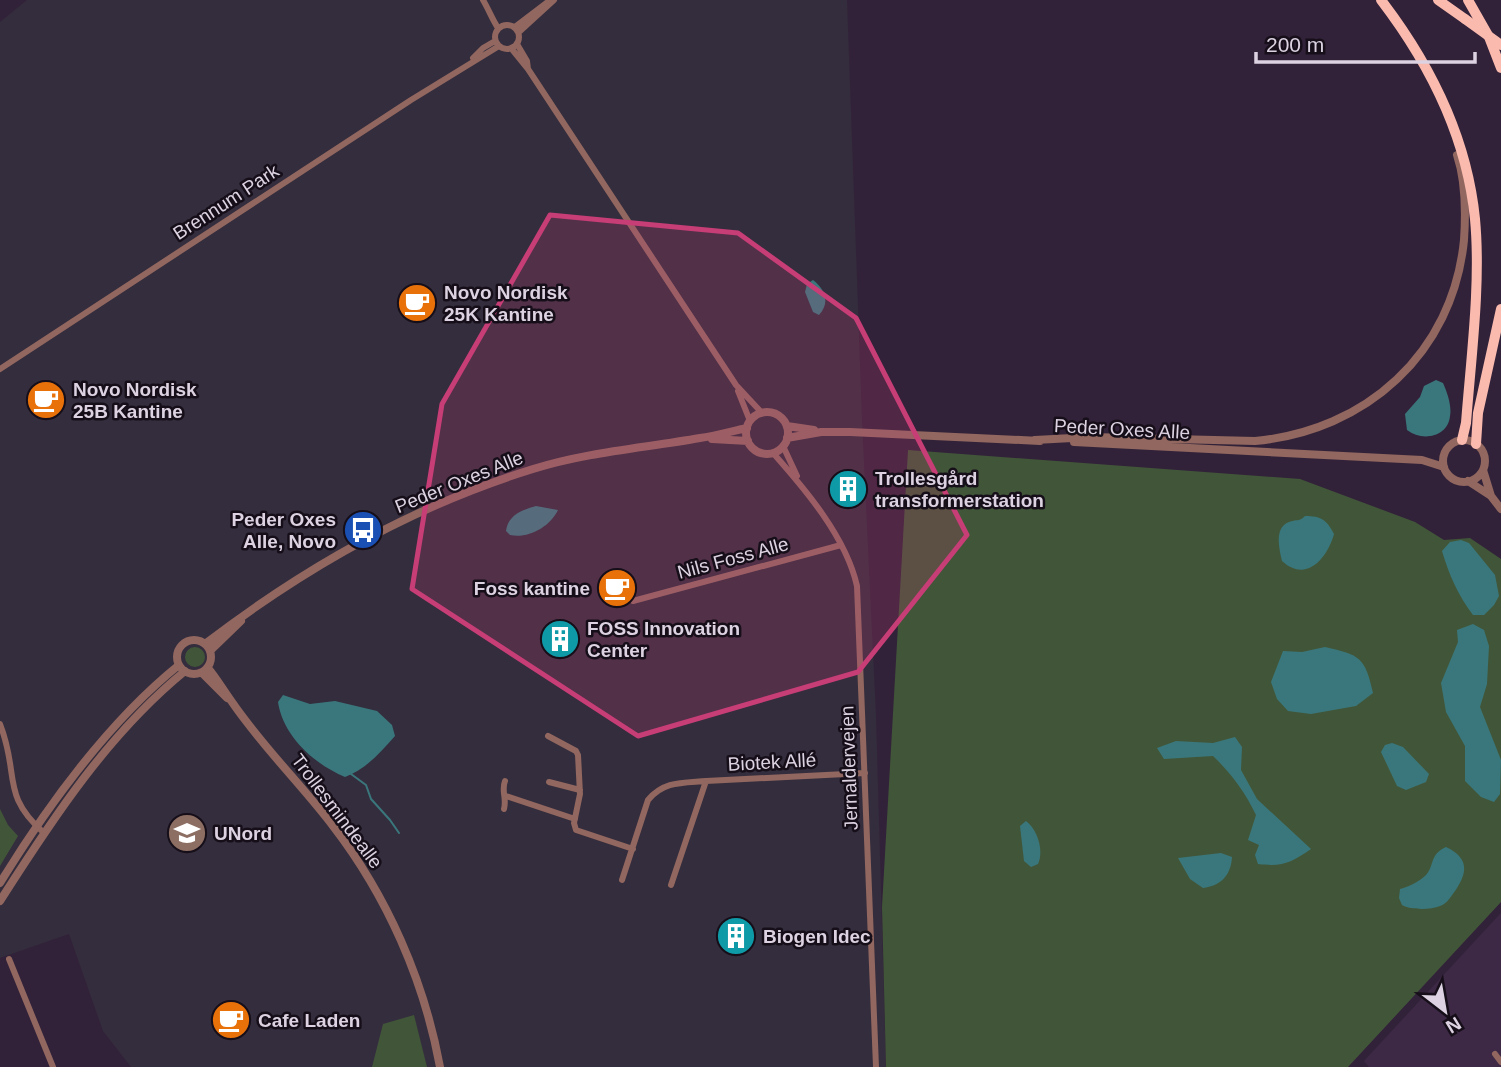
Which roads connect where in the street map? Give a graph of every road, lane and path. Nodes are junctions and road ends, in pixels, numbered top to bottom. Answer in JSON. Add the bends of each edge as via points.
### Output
{"nodes":[{"id":1,"x":483,"y":0,"type":"edge"},
{"id":2,"x":552,"y":0,"type":"edge"},
{"id":3,"x":1438,"y":0,"type":"edge"},
{"id":4,"x":1468,"y":0,"type":"edge"},
{"id":5,"x":1382,"y":1,"type":"edge"},
{"id":6,"x":501,"y":26,"type":"junction"},
{"id":7,"x":517,"y":30,"type":"junction"},
{"id":8,"x":497,"y":43,"type":"junction"},
{"id":9,"x":1501,"y":45,"type":"edge"},
{"id":10,"x":514,"y":46,"type":"junction"},
{"id":11,"x":1501,"y":68,"type":"edge"},
{"id":12,"x":1501,"y":309,"type":"edge"},
{"id":13,"x":0,"y":369,"type":"edge"},
{"id":14,"x":736,"y":385,"type":"junction"},
{"id":15,"x":762,"y":413,"type":"junction"},
{"id":16,"x":749,"y":425,"type":"junction"},
{"id":17,"x":787,"y":426,"type":"junction"},
{"id":18,"x":821,"y":432,"type":"junction"},
{"id":19,"x":702,"y":438,"type":"junction"},
{"id":20,"x":1035,"y":440,"type":"junction"},
{"id":21,"x":1462,"y":440,"type":"junction"},
{"id":22,"x":748,"y":441,"type":"junction"},
{"id":23,"x":785,"y":442,"type":"junction"},
{"id":24,"x":1476,"y":444,"type":"junction"},
{"id":25,"x":773,"y":453,"type":"junction"},
{"id":26,"x":1444,"y":455,"type":"junction"},
{"id":27,"x":1422,"y":460,"type":"junction"},
{"id":28,"x":1444,"y":467,"type":"junction"},
{"id":29,"x":1483,"y":470,"type":"junction"},
{"id":30,"x":1468,"y":481,"type":"junction"},
{"id":31,"x":801,"y":484,"type":"junction"},
{"id":32,"x":1491,"y":496,"type":"junction"},
{"id":33,"x":1501,"y":509,"type":"edge"},
{"id":34,"x":841,"y":545,"type":"junction"},
{"id":35,"x":634,"y":601,"type":"dead end"},
{"id":36,"x":208,"y":647,"type":"junction"},
{"id":37,"x":182,"y":668,"type":"junction"},
{"id":38,"x":205,"y":670,"type":"junction"},
{"id":39,"x":0,"y":724,"type":"edge"},
{"id":40,"x":548,"y":736,"type":"dead end"},
{"id":41,"x":865,"y":773,"type":"junction"},
{"id":42,"x":505,"y":781,"type":"dead end"},
{"id":43,"x":706,"y":781,"type":"junction"},
{"id":44,"x":549,"y":782,"type":"dead end"},
{"id":45,"x":580,"y":790,"type":"junction"},
{"id":46,"x":506,"y":796,"type":"junction"},
{"id":47,"x":504,"y":809,"type":"dead end"},
{"id":48,"x":575,"y":819,"type":"junction"},
{"id":49,"x":34,"y":827,"type":"junction"},
{"id":50,"x":44,"y":833,"type":"junction"},
{"id":51,"x":633,"y":849,"type":"junction"},
{"id":52,"x":622,"y":880,"type":"dead end"},
{"id":53,"x":0,"y":883,"type":"edge"},
{"id":54,"x":671,"y":885,"type":"dead end"},
{"id":55,"x":0,"y":901,"type":"edge"},
{"id":56,"x":9,"y":959,"type":"dead end"},
{"id":57,"x":1495,"y":1054,"type":"dead end"},
{"id":58,"x":1501,"y":1062,"type":"edge"},
{"id":59,"x":53,"y":1067,"type":"edge"},
{"id":60,"x":440,"y":1067,"type":"edge"},
{"id":61,"x":876,"y":1067,"type":"edge"}],
"edges":[{"from":1,"to":6,"type":"street"},
{"from":2,"to":7,"type":"street"},
{"from":3,"to":9,"type":"highway","bridge":true},
{"from":4,"to":11,"type":"highway"},
{"from":5,"to":20,"type":"street","via":[[1440,105],[1464,188],[1466,216],[1459,273],[1444,314],[1422,351],[1368,403],[1333,423],[1295,436],[1255,441]]},
{"from":5,"to":21,"type":"highway","via":[[1436,86],[1470,185],[1476,261]]},
{"from":6,"to":7,"type":"street"},
{"from":6,"to":8,"type":"street"},
{"from":7,"to":10,"type":"street"},
{"from":8,"to":10,"type":"street","via":[[506,49]]},
{"from":8,"to":13,"type":"street","name":"Brennum Park"},
{"from":10,"to":14,"type":"street"},
{"from":12,"to":24,"type":"highway","via":[[1478,413]]},
{"from":14,"to":15,"type":"street"},
{"from":14,"to":16,"type":"street"},
{"from":15,"to":16,"type":"street"},
{"from":15,"to":17,"type":"street","via":[[778,415]]},
{"from":16,"to":19,"type":"street","name":"Peder Oxes Alle"},
{"from":16,"to":22,"type":"street"},
{"from":17,"to":18,"type":"street","name":"Peder Oxes Alle"},
{"from":17,"to":23,"type":"street"},
{"from":18,"to":20,"type":"street","name":"Peder Oxes Alle"},
{"from":18,"to":23,"type":"street","name":"Peder Oxes Alle"},
{"from":19,"to":22,"type":"street","name":"Peder Oxes Alle"},
{"from":19,"to":36,"type":"street","name":"Peder Oxes Alle","via":[[587,455],[534,468],[453,498],[335,555],[250,612]]},
{"from":20,"to":27,"type":"street","name":"Peder Oxes Alle"},
{"from":21,"to":24,"type":"street"},
{"from":21,"to":26,"type":"street"},
{"from":22,"to":25,"type":"street","via":[[758,451]]},
{"from":23,"to":25,"type":"street"},
{"from":23,"to":31,"type":"street","name":"Jernaldervejen"},
{"from":24,"to":29,"type":"street","via":[[1484,455]]},
{"from":25,"to":31,"type":"street","name":"Jernaldervejen"},
{"from":26,"to":27,"type":"street","name":"Peder Oxes Alle"},
{"from":26,"to":28,"type":"street"},
{"from":27,"to":28,"type":"street","name":"Peder Oxes Alle"},
{"from":28,"to":30,"type":"street","via":[[1453,479]]},
{"from":29,"to":30,"type":"street"},
{"from":29,"to":32,"type":"street"},
{"from":30,"to":32,"type":"street"},
{"from":31,"to":34,"type":"street","name":"Jernaldervejen"},
{"from":32,"to":33,"type":"street"},
{"from":34,"to":35,"type":"street","name":"Nils Foss Alle"},
{"from":34,"to":41,"type":"street","name":"Jernaldervejen","via":[[857,586]]},
{"from":36,"to":37,"type":"street","via":[[190,640],[181,646],[177,655]]},
{"from":36,"to":38,"type":"street","via":[[212,656]]},
{"from":37,"to":38,"type":"street","via":[[196,674]]},
{"from":37,"to":49,"type":"street","via":[[127,714]]},
{"from":37,"to":50,"type":"street","via":[[83,777]]},
{"from":38,"to":60,"type":"street","name":"Trollesmindealle","via":[[332,825],[381,900],[402,942]]},
{"from":39,"to":49,"type":"street","via":[[9,796],[18,814]]},
{"from":40,"to":45,"type":"street","via":[[576,751]]},
{"from":41,"to":43,"type":"street","name":"Biotek Allé"},
{"from":41,"to":61,"type":"street","name":"Jernaldervejen"},
{"from":42,"to":46,"type":"street"},
{"from":43,"to":51,"type":"street","via":[[670,784],[655,792],[648,800]]},
{"from":43,"to":54,"type":"street","name":"Biotek Allé"},
{"from":44,"to":45,"type":"street"},
{"from":45,"to":48,"type":"street"},
{"from":46,"to":47,"type":"street"},
{"from":46,"to":48,"type":"street"},
{"from":48,"to":51,"type":"street","via":[[578,831]]},
{"from":49,"to":50,"type":"street"},
{"from":49,"to":53,"type":"street"},
{"from":50,"to":55,"type":"street"},
{"from":51,"to":52,"type":"street"},
{"from":56,"to":59,"type":"street"},
{"from":57,"to":58,"type":"street"}]}
